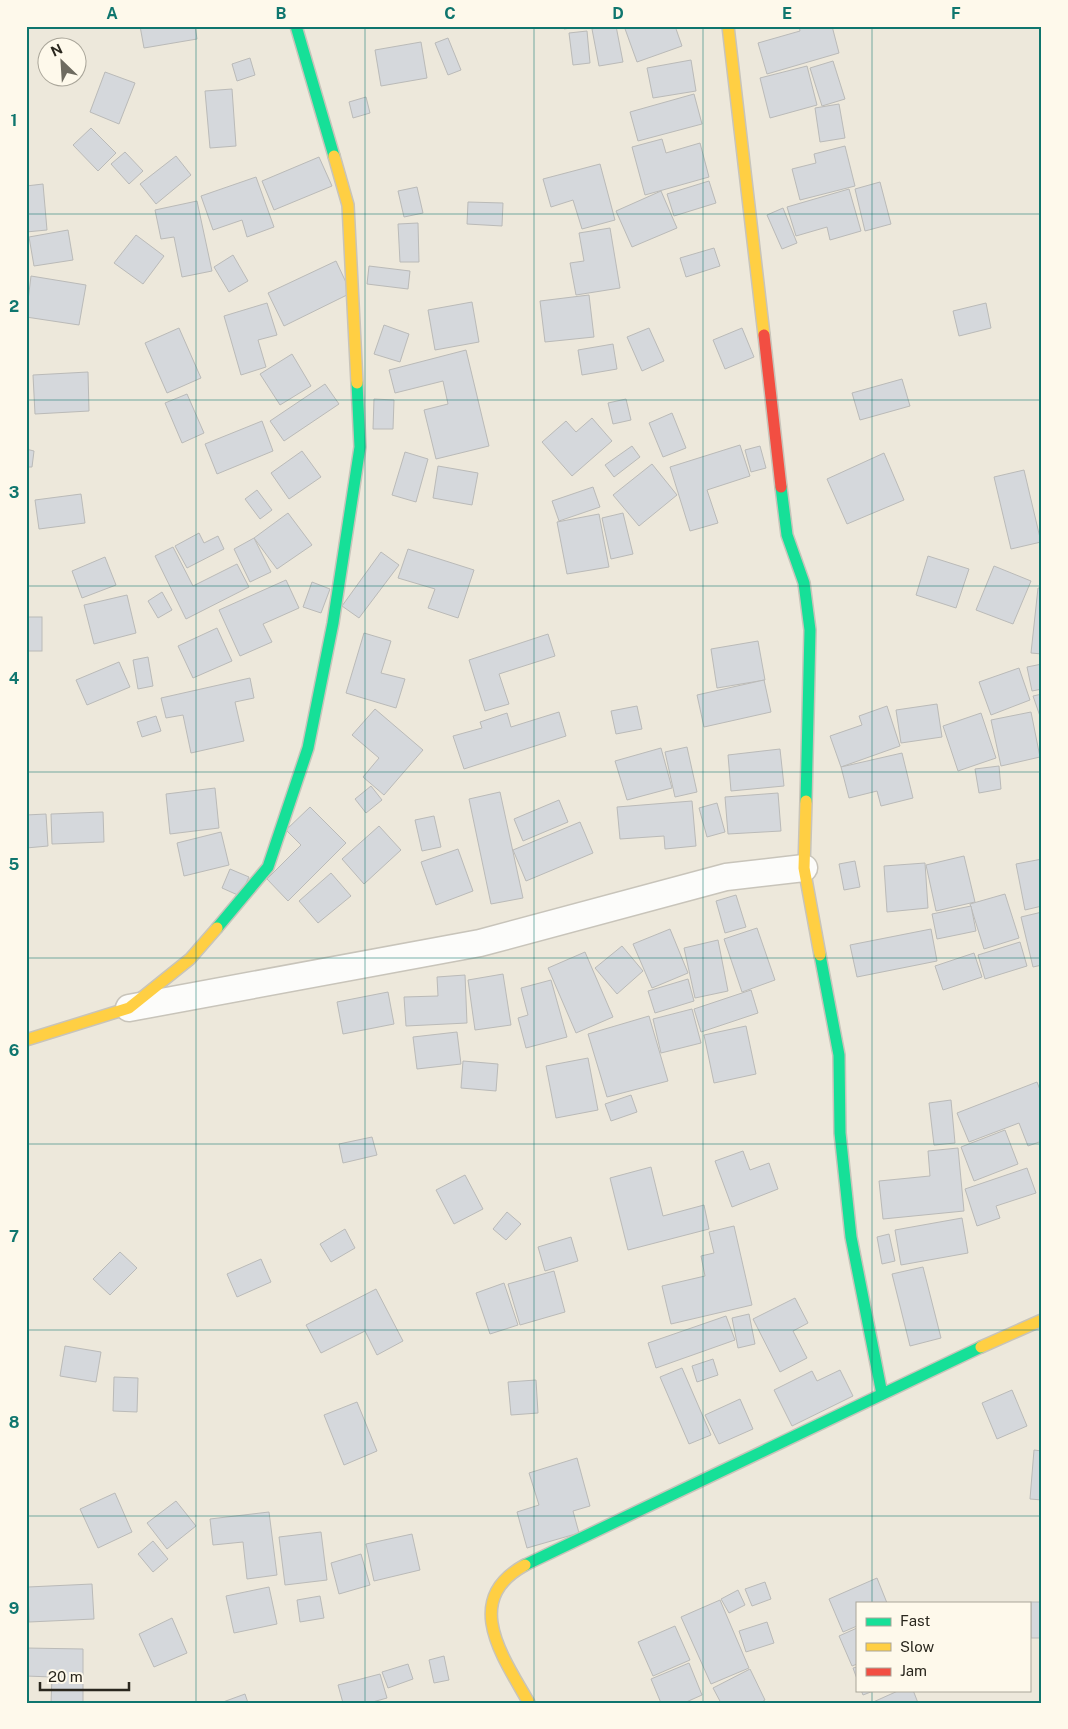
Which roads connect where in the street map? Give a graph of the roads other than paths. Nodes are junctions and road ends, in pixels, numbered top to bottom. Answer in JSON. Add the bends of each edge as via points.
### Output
{"nodes":[{"id":1,"x":296,"y":26,"type":"edge"},
{"id":2,"x":728,"y":26,"type":"edge"},
{"id":3,"x":804,"y":868,"type":"junction"},
{"id":4,"x":129,"y":1008,"type":"junction"},
{"id":5,"x":26,"y":1040,"type":"edge"},
{"id":6,"x":1042,"y":1320,"type":"edge"},
{"id":7,"x":882,"y":1394,"type":"junction"},
{"id":8,"x":529,"y":1703,"type":"edge"}],
"edges":[{"from":1,"to":4,"type":"street","via":[[348,205],[360,447],[333,623],[308,748],[268,867],[190,959]]},
{"from":2,"to":3,"type":"street","via":[[787,535],[804,583],[810,630]]},
{"from":3,"to":4,"type":"street","via":[[726,877],[480,943]]},
{"from":3,"to":7,"type":"street","via":[[839,1055],[840,1133],[851,1237]]},
{"from":4,"to":5,"type":"street"},
{"from":6,"to":7,"type":"street"},
{"from":7,"to":8,"type":"street","via":[[545,1555],[502,1581],[489,1606],[494,1636]]}]}
